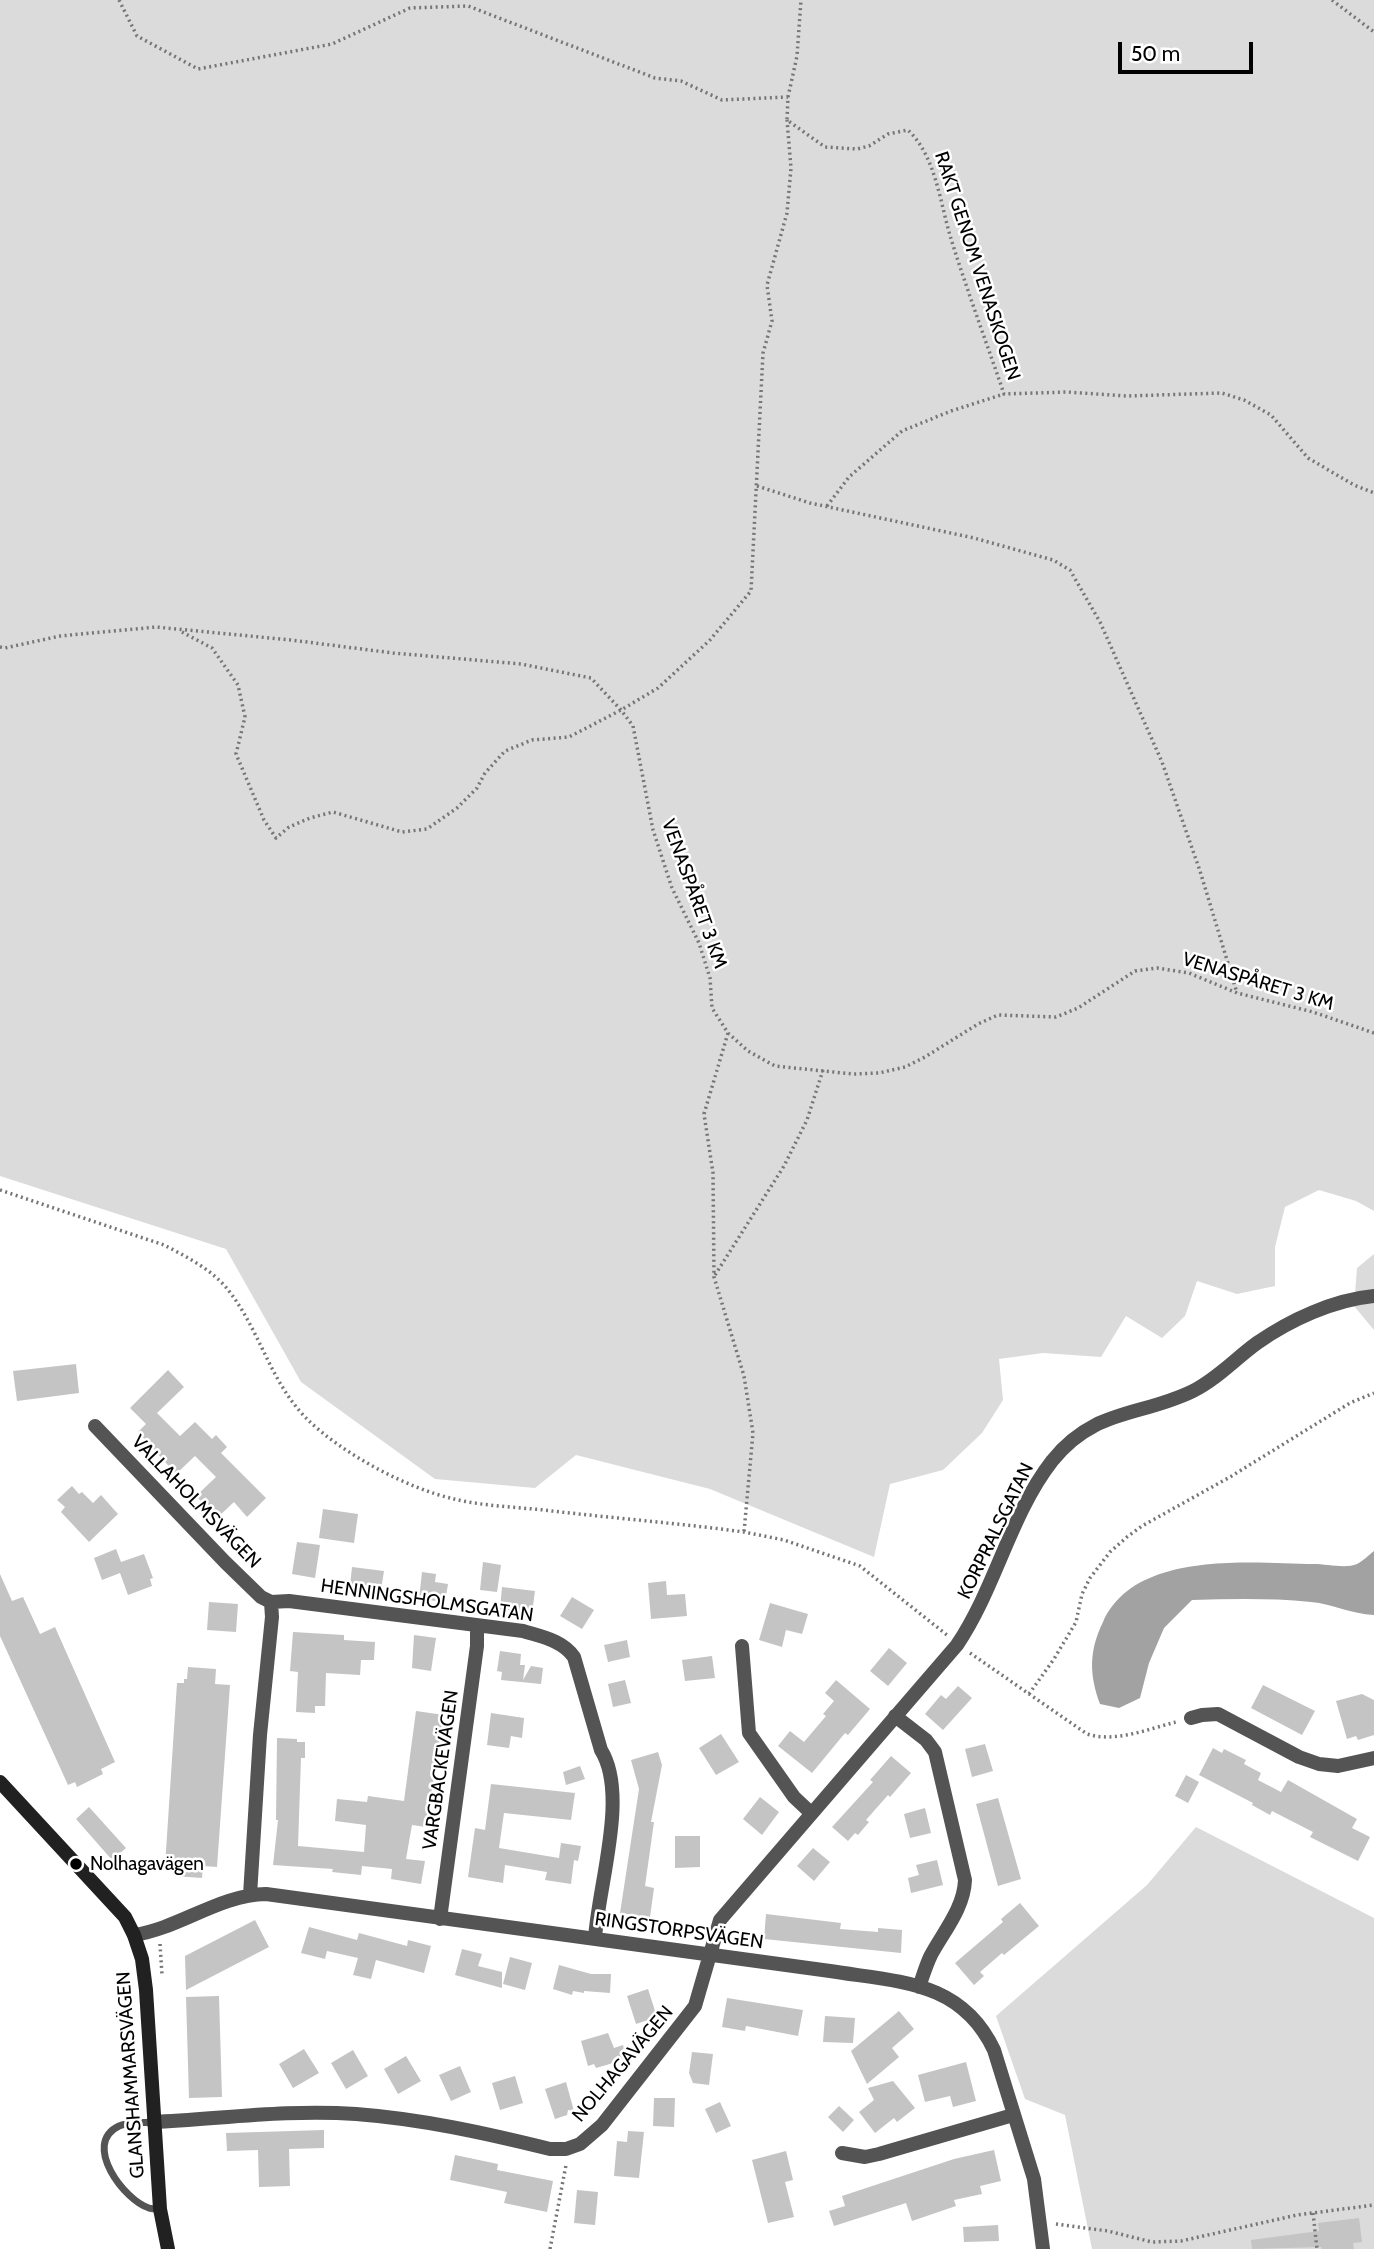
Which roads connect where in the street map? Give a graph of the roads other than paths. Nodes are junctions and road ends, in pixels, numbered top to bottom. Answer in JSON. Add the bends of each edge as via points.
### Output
{"nodes":[{"id":1,"x":1374,"y":1296,"type":"edge"},
{"id":2,"x":95,"y":1426,"type":"dead end"},
{"id":3,"x":271,"y":1602,"type":"junction"},
{"id":4,"x":477,"y":1627,"type":"junction"},
{"id":5,"x":742,"y":1646,"type":"dead end"},
{"id":6,"x":894,"y":1716,"type":"junction"},
{"id":7,"x":1191,"y":1718,"type":"road end"},
{"id":8,"x":1374,"y":1758,"type":"edge"},
{"id":9,"x":0,"y":1782,"type":"edge"},
{"id":10,"x":811,"y":1813,"type":"junction"},
{"id":11,"x":250,"y":1895,"type":"junction"},
{"id":12,"x":440,"y":1919,"type":"junction"},
{"id":13,"x":134,"y":1935,"type":"junction"},
{"id":14,"x":595,"y":1939,"type":"junction"},
{"id":15,"x":709,"y":1955,"type":"junction"},
{"id":16,"x":919,"y":1987,"type":"junction"},
{"id":17,"x":1013,"y":2116,"type":"junction"},
{"id":18,"x":153,"y":2122,"type":"junction"},
{"id":19,"x":842,"y":2153,"type":"dead end"},
{"id":20,"x":160,"y":2209,"type":"junction"},
{"id":21,"x":168,"y":2249,"type":"edge"},
{"id":22,"x":1043,"y":2249,"type":"edge"}],
"edges":[{"from":1,"to":6,"type":"street","name":"KORPRALSGATAN","via":[[1343,1302],[1291,1323],[1196,1390],[1106,1419],[1065,1447],[1032,1493],[976,1613]]},
{"from":2,"to":3,"type":"street","name":"VALLAHOLMSVÄGEN","via":[[225,1562]]},
{"from":3,"to":4,"type":"street","name":"HENNINGSHOLMSGATAN"},
{"from":3,"to":11,"type":"street"},
{"from":4,"to":12,"type":"street","name":"VARGBACKEVÄGEN"},
{"from":4,"to":14,"type":"street","name":"HENNINGSHOLMSGATAN","via":[[523,1631],[555,1641],[568,1648],[579,1671],[609,1767],[614,1806]]},
{"from":5,"to":10,"type":"street","via":[[749,1733],[794,1797]]},
{"from":6,"to":10,"type":"street","name":"KORPRALSGATAN"},
{"from":6,"to":16,"type":"street","via":[[935,1752],[965,1880],[959,1906]]},
{"from":7,"to":8,"type":"street","via":[[1218,1714],[1319,1764],[1338,1766]]},
{"from":9,"to":13,"type":"street","name":"GLANSHAMMARSVÄGEN","via":[[125,1917]]},
{"from":10,"to":15,"type":"street","name":"NOLHAGAVÄGEN","via":[[720,1920]]},
{"from":11,"to":12,"type":"street","name":"RINGSTORPSVÄGEN"},
{"from":11,"to":13,"type":"street","name":"RINGSTORPSVÄGEN"},
{"from":12,"to":14,"type":"street","name":"RINGSTORPSVÄGEN"},
{"from":13,"to":18,"type":"street","name":"GLANSHAMMARSVÄGEN","via":[[145,1980]]},
{"from":14,"to":15,"type":"street","name":"RINGSTORPSVÄGEN"},
{"from":15,"to":16,"type":"street","name":"RINGSTORPSVÄGEN"},
{"from":15,"to":18,"type":"street","name":"NOLHAGAVÄGEN","via":[[695,2006],[683,2024],[602,2125],[580,2144],[566,2149],[440,2124],[354,2114],[247,2114]]},
{"from":16,"to":17,"type":"street","name":"RINGSTORPSVÄGEN","via":[[959,2004],[984,2030]]},
{"from":17,"to":19,"type":"street","via":[[872,2156]]},
{"from":17,"to":22,"type":"street","name":"RINGSTORPSVÄGEN","via":[[1034,2179]]},
{"from":18,"to":20,"type":"street","name":"GLANSHAMMARSVÄGEN"},
{"from":18,"to":20,"type":"lane","via":[[118,2126],[108,2137],[104,2152],[113,2177],[139,2203]]},
{"from":20,"to":21,"type":"street","name":"GLANSHAMMARSVÄGEN"}]}
